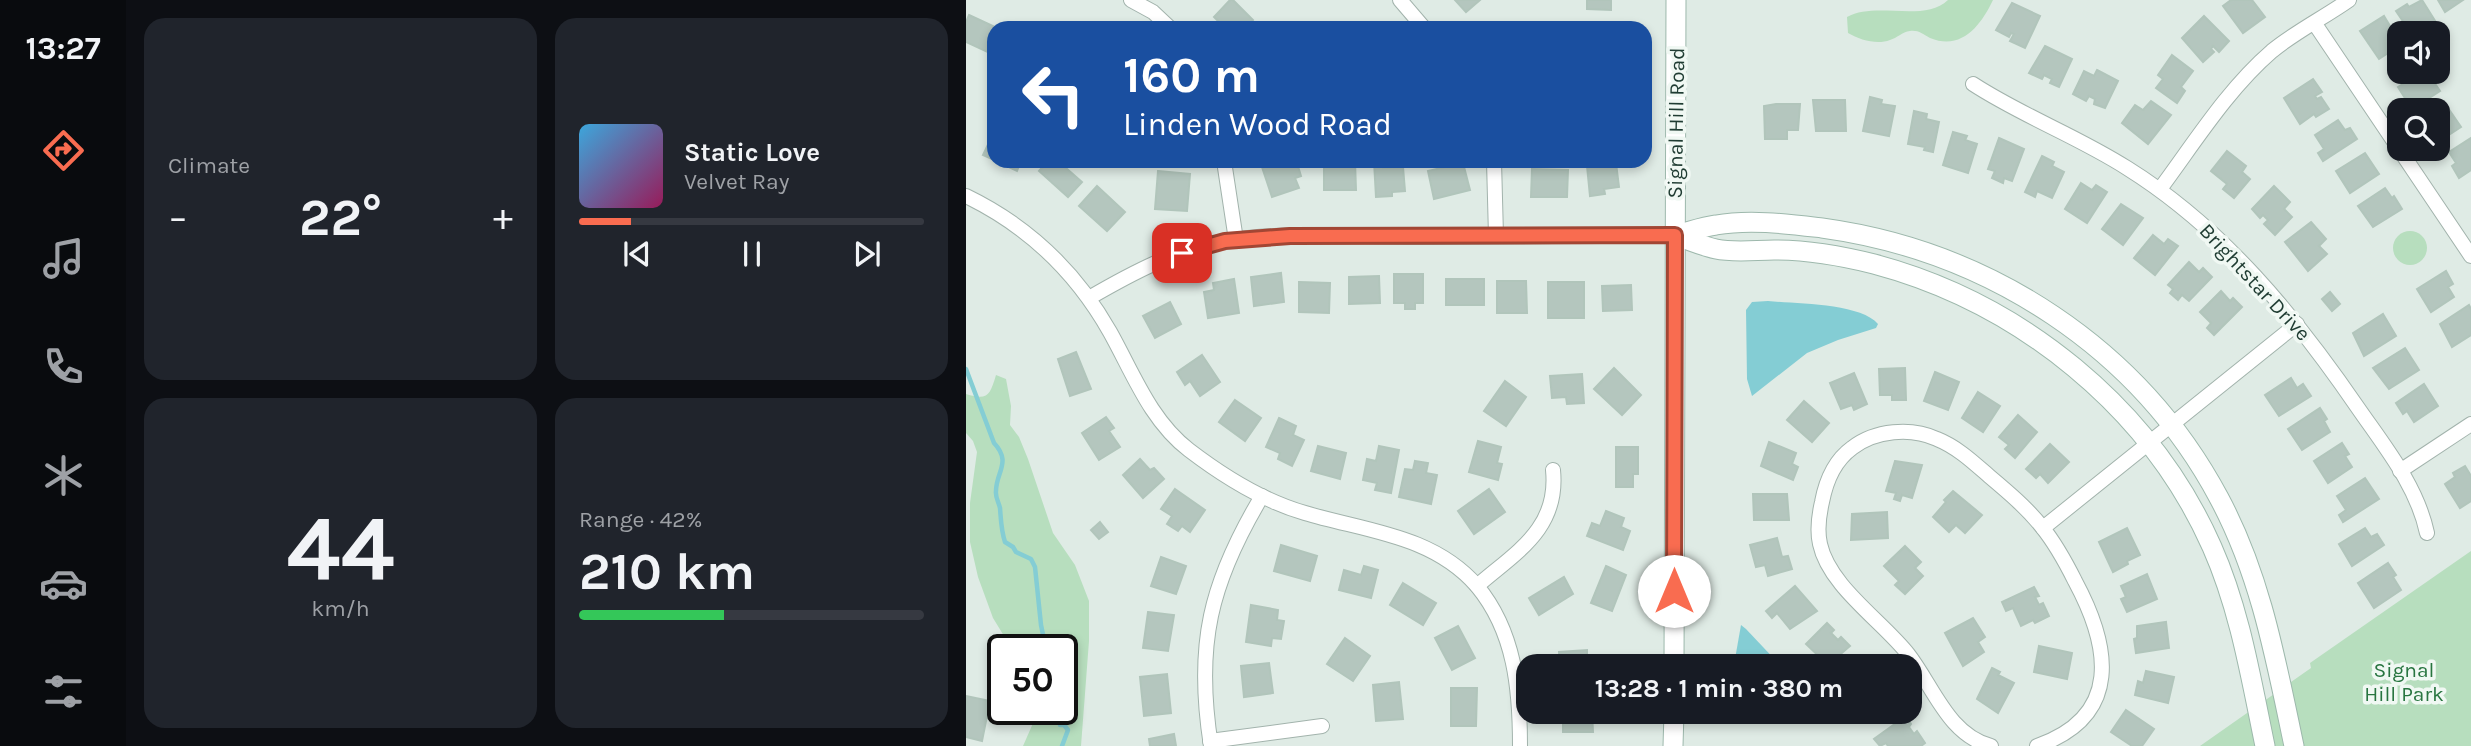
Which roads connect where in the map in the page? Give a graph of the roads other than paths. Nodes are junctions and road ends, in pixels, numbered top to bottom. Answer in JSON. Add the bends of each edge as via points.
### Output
{"nodes":[{"id":1,"x":1131,"y":0,"type":"edge"},
{"id":2,"x":1400,"y":0,"type":"edge"},
{"id":3,"x":1676,"y":0,"type":"edge"},
{"id":4,"x":2349,"y":0,"type":"edge"},
{"id":5,"x":1163,"y":21,"type":"edge"},
{"id":6,"x":1418,"y":21,"type":"edge"},
{"id":7,"x":2315,"y":24,"type":"junction"},
{"id":8,"x":1973,"y":84,"type":"dead end"},
{"id":9,"x":1225,"y":168,"type":"edge"},
{"id":10,"x":1494,"y":168,"type":"edge"},
{"id":11,"x":2160,"y":189,"type":"junction"},
{"id":12,"x":966,"y":196,"type":"edge"},
{"id":13,"x":1675,"y":235,"type":"junction"},
{"id":14,"x":1496,"y":236,"type":"junction"},
{"id":15,"x":1237,"y":240,"type":"junction"},
{"id":16,"x":2471,"y":256,"type":"edge"},
{"id":17,"x":1089,"y":299,"type":"junction"},
{"id":18,"x":2297,"y":324,"type":"junction"},
{"id":19,"x":2471,"y":424,"type":"edge"},
{"id":20,"x":2171,"y":426,"type":"junction"},
{"id":21,"x":2149,"y":443,"type":"junction"},
{"id":22,"x":1553,"y":470,"type":"dead end"},
{"id":23,"x":2400,"y":471,"type":"junction"},
{"id":24,"x":1262,"y":496,"type":"junction"},
{"id":25,"x":2043,"y":528,"type":"junction"},
{"id":26,"x":2427,"y":533,"type":"dead end"},
{"id":27,"x":1477,"y":586,"type":"junction"},
{"id":28,"x":1674,"y":654,"type":"edge"},
{"id":29,"x":1674,"y":724,"type":"edge"},
{"id":30,"x":1322,"y":726,"type":"dead end"},
{"id":31,"x":1211,"y":744,"type":"edge"},
{"id":32,"x":1520,"y":746,"type":"edge"},
{"id":33,"x":1674,"y":746,"type":"edge"},
{"id":34,"x":1991,"y":746,"type":"edge"},
{"id":35,"x":2037,"y":746,"type":"edge"},
{"id":36,"x":2265,"y":746,"type":"edge"},
{"id":37,"x":2294,"y":746,"type":"edge"}],
"edges":[{"from":1,"to":5,"type":"street"},
{"from":2,"to":6,"type":"street"},
{"from":3,"to":13,"type":"main road","name":"Signal Hill Road"},
{"from":4,"to":7,"type":"street"},
{"from":7,"to":11,"type":"street","via":[[2275,49],[2246,76]]},
{"from":7,"to":16,"type":"street"},
{"from":8,"to":11,"type":"street","name":"Brightstar Drive"},
{"from":9,"to":15,"type":"street"},
{"from":10,"to":14,"type":"street"},
{"from":11,"to":18,"type":"street","name":"Brightstar Drive","via":[[2235,255]]},
{"from":12,"to":17,"type":"street","via":[[1035,239]]},
{"from":13,"to":14,"type":"street"},
{"from":13,"to":20,"type":"main road","via":[[1716,225],[1797,225],[1862,235],[1954,262],[2009,288],[2066,324],[2123,373]]},
{"from":13,"to":21,"type":"main road","via":[[1717,250],[1777,250],[1873,264],[1955,293],[2026,331],[2062,357]]},
{"from":13,"to":28,"type":"main road","name":"Signal Hill Road"},
{"from":14,"to":15,"type":"street","via":[[1317,235]]},
{"from":15,"to":17,"type":"street","via":[[1147,266]]},
{"from":17,"to":24,"type":"street","via":[[1136,385],[1171,432],[1217,470]]},
{"from":18,"to":20,"type":"street"},
{"from":18,"to":23,"type":"street","name":"Brightstar Drive"},
{"from":19,"to":23,"type":"street"},
{"from":20,"to":21,"type":"street"},
{"from":20,"to":37,"type":"main road","via":[[2219,497],[2257,585]]},
{"from":21,"to":25,"type":"street"},
{"from":21,"to":36,"type":"main road","via":[[2201,524],[2220,569],[2241,633]]},
{"from":22,"to":27,"type":"street","via":[[1554,496],[1542,525]]},
{"from":23,"to":26,"type":"street","name":"Brightstar Drive","via":[[2416,497]]},
{"from":24,"to":27,"type":"street","via":[[1303,513],[1402,537],[1449,561]]},
{"from":24,"to":31,"type":"street","via":[[1226,564],[1208,623],[1204,683]]},
{"from":25,"to":34,"type":"street","via":[[1954,448],[1921,434],[1889,432],[1853,446],[1831,471],[1825,488],[1819,543],[1835,576],[1894,635],[1957,728]]},
{"from":25,"to":35,"type":"street","via":[[2093,617],[2103,678],[2092,707],[2081,719],[2065,733]]},
{"from":27,"to":32,"type":"street","via":[[1510,648],[1520,701]]},
{"from":29,"to":33,"type":"main road"},
{"from":30,"to":31,"type":"street"}]}
